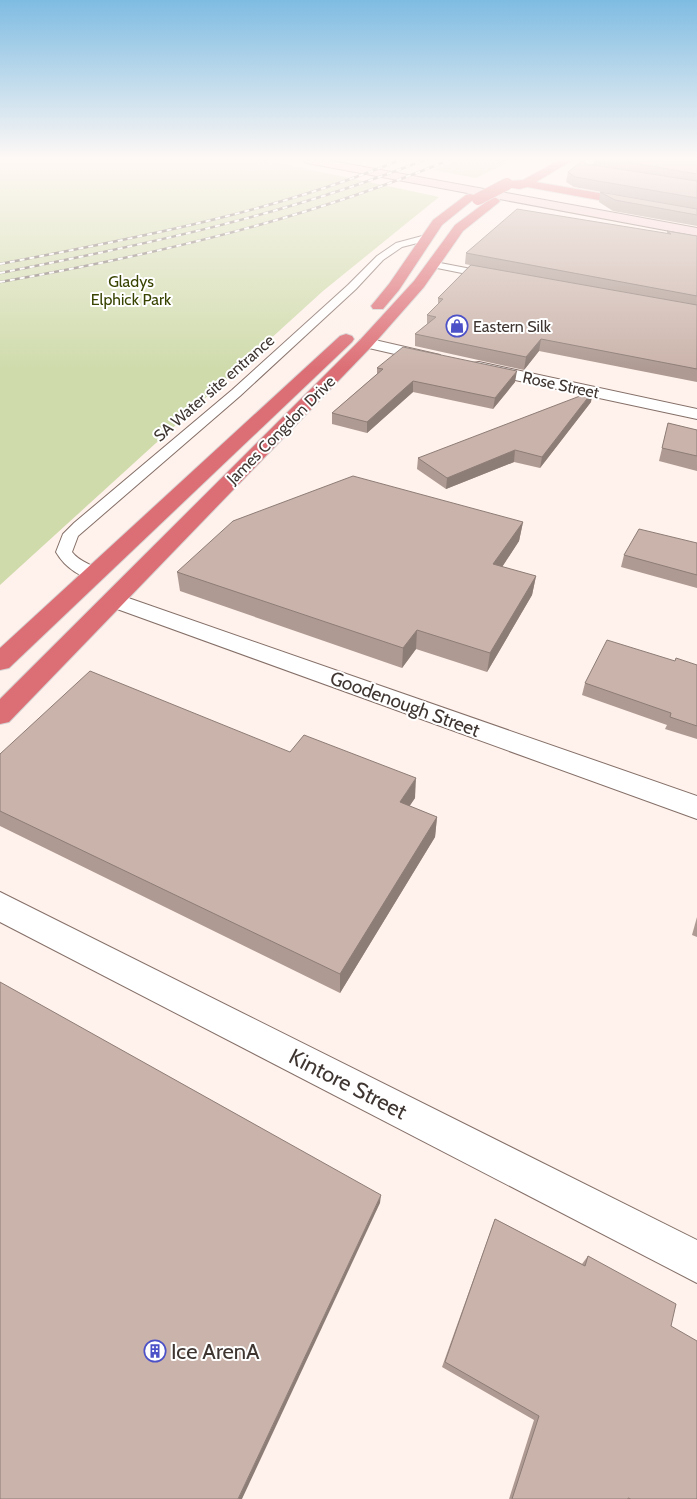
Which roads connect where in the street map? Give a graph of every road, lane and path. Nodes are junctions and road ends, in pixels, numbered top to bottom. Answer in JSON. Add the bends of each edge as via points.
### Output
{"nodes":[{"id":1,"x":432,"y":230,"type":"edge"},
{"id":2,"x":458,"y":230,"type":"edge"},
{"id":3,"x":644,"y":230,"type":"edge"},
{"id":4,"x":426,"y":238,"type":"junction"},
{"id":5,"x":697,"y":242,"type":"edge"},
{"id":6,"x":435,"y":265,"type":"junction"},
{"id":7,"x":503,"y":278,"type":"edge"},
{"id":8,"x":368,"y":317,"type":"dead end"},
{"id":9,"x":356,"y":337,"type":"junction"},
{"id":10,"x":697,"y":414,"type":"edge"},
{"id":11,"x":86,"y":581,"type":"junction"},
{"id":12,"x":114,"y":600,"type":"junction"},
{"id":13,"x":0,"y":662,"type":"edge"},
{"id":14,"x":0,"y":714,"type":"edge"},
{"id":15,"x":697,"y":808,"type":"edge"},
{"id":16,"x":0,"y":906,"type":"edge"},
{"id":17,"x":697,"y":1262,"type":"edge"}],
"edges":[{"from":1,"to":4,"type":"highway"},
{"from":2,"to":6,"type":"highway","name":"James Congdon Drive"},
{"from":3,"to":5,"type":"highway"},
{"from":4,"to":8,"type":"highway","via":[[394,287]]},
{"from":4,"to":11,"type":"lane","name":"SA Water site entrance","via":[[399,245],[380,258],[236,393],[75,530],[64,552]]},
{"from":6,"to":7,"type":"lane"},
{"from":6,"to":9,"type":"highway","name":"James Congdon Drive"},
{"from":9,"to":10,"type":"street","name":"Rose Street","via":[[454,362]]},
{"from":9,"to":11,"type":"highway","name":"James Congdon Drive"},
{"from":9,"to":12,"type":"highway","name":"James Congdon Drive"},
{"from":11,"to":12,"type":"highway"},
{"from":11,"to":13,"type":"highway","name":"James Congdon Drive"},
{"from":12,"to":14,"type":"highway","name":"James Congdon Drive"},
{"from":12,"to":15,"type":"street","name":"Goodenough Street"},
{"from":16,"to":17,"type":"street","name":"Kintore Street"}]}
